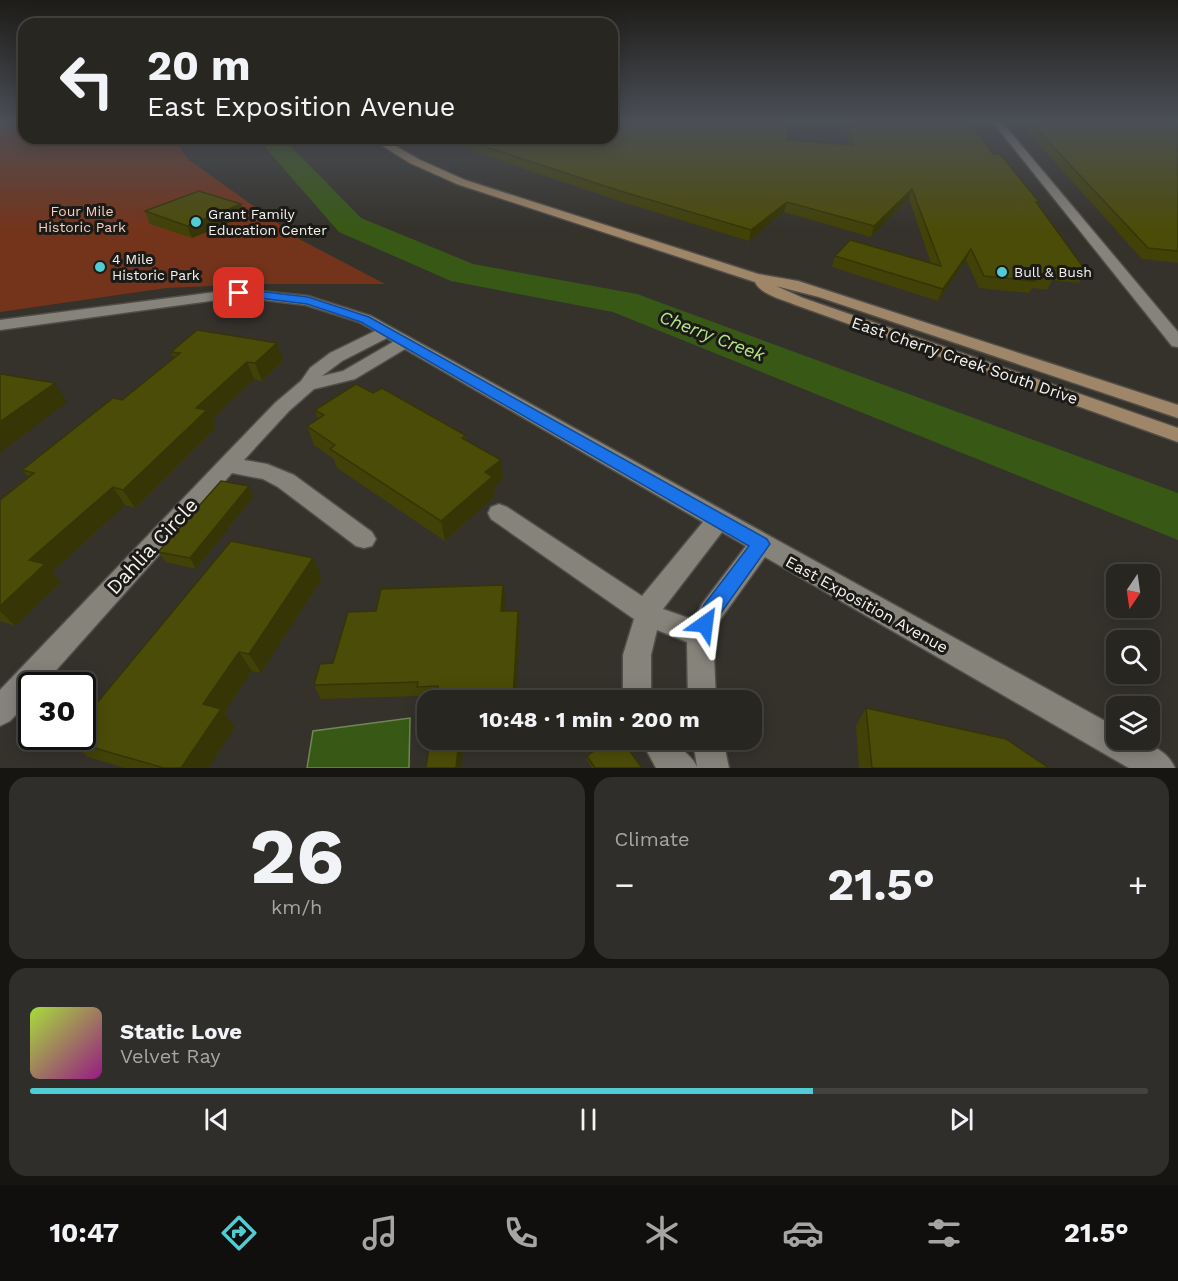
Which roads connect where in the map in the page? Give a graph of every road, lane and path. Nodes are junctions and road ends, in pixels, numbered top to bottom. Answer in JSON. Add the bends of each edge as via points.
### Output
{"nodes":[{"id":1,"x":407,"y":157,"type":"edge"},
{"id":2,"x":1026,"y":157,"type":"edge"},
{"id":3,"x":756,"y":278,"type":"junction"},
{"id":4,"x":0,"y":325,"type":"edge"},
{"id":5,"x":396,"y":337,"type":"junction"},
{"id":6,"x":1178,"y":342,"type":"edge"},
{"id":7,"x":1178,"y":412,"type":"edge"},
{"id":8,"x":1178,"y":435,"type":"edge"},
{"id":9,"x":227,"y":465,"type":"junction"},
{"id":10,"x":499,"y":513,"type":"dead end"},
{"id":11,"x":718,"y":520,"type":"junction"},
{"id":12,"x":364,"y":539,"type":"dead end"},
{"id":13,"x":761,"y":544,"type":"junction"},
{"id":14,"x":649,"y":615,"type":"junction"},
{"id":15,"x":700,"y":635,"type":"junction"},
{"id":16,"x":637,"y":690,"type":"edge"},
{"id":17,"x":702,"y":690,"type":"edge"},
{"id":18,"x":0,"y":711,"type":"edge"},
{"id":19,"x":662,"y":750,"type":"edge"},
{"id":20,"x":710,"y":750,"type":"edge"},
{"id":21,"x":682,"y":768,"type":"edge"},
{"id":22,"x":713,"y":768,"type":"edge"},
{"id":23,"x":1159,"y":768,"type":"edge"}],
"edges":[{"from":1,"to":3,"type":"main road","name":"East Cherry Creek South Drive","via":[[461,182]]},
{"from":2,"to":6,"type":"street"},
{"from":3,"to":7,"type":"main road","name":"East Cherry Creek South Drive","via":[[816,291]]},
{"from":3,"to":8,"type":"main road","name":"East Cherry Creek South Drive","via":[[801,302]]},
{"from":4,"to":5,"type":"street","name":"East Exposition Avenue","via":[[239,293],[308,301],[365,320]]},
{"from":5,"to":9,"type":"street","name":"Dahlia Circle","via":[[348,375],[308,385]]},
{"from":5,"to":11,"type":"street","name":"East Exposition Avenue"},
{"from":9,"to":12,"type":"street","via":[[267,472],[286,481]]},
{"from":9,"to":18,"type":"street","name":"Dahlia Circle"},
{"from":10,"to":14,"type":"street"},
{"from":11,"to":13,"type":"street","name":"East Exposition Avenue"},
{"from":11,"to":14,"type":"street","via":[[653,600]]},
{"from":13,"to":15,"type":"street","via":[[711,612]]},
{"from":13,"to":23,"type":"street","name":"East Exposition Avenue"},
{"from":14,"to":15,"type":"street"},
{"from":14,"to":16,"type":"street","via":[[637,655]]},
{"from":15,"to":17,"type":"street"},
{"from":19,"to":21,"type":"street"},
{"from":20,"to":22,"type":"street"}]}
